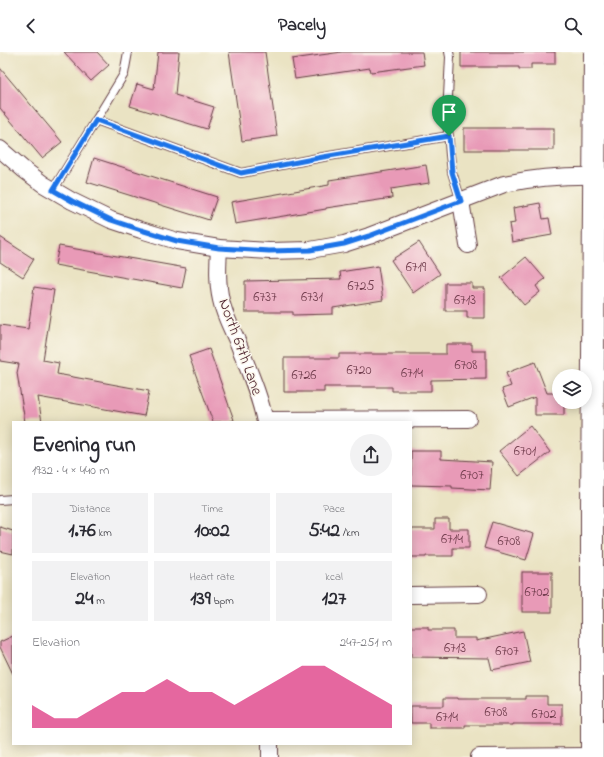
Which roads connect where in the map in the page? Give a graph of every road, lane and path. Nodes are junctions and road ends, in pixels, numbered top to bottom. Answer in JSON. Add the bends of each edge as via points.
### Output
{"nodes":[{"id":1,"x":128,"y":52,"type":"edge"},
{"id":2,"x":449,"y":52,"type":"edge"},
{"id":3,"x":595,"y":52,"type":"edge"},
{"id":4,"x":96,"y":120,"type":"junction"},
{"id":5,"x":449,"y":136,"type":"junction"},
{"id":6,"x":0,"y":149,"type":"edge"},
{"id":7,"x":599,"y":176,"type":"edge"},
{"id":8,"x":53,"y":190,"type":"junction"},
{"id":9,"x":461,"y":201,"type":"junction"},
{"id":10,"x":468,"y":245,"type":"dead end"},
{"id":11,"x":219,"y":248,"type":"junction"},
{"id":12,"x":468,"y":419,"type":"dead end"},
{"id":13,"x":265,"y":421,"type":"edge"},
{"id":14,"x":12,"y":499,"type":"edge"},
{"id":15,"x":0,"y":500,"type":"edge"},
{"id":16,"x":598,"y":508,"type":"edge"},
{"id":17,"x":479,"y":594,"type":"dead end"},
{"id":18,"x":412,"y":595,"type":"edge"},
{"id":19,"x":270,"y":745,"type":"edge"},
{"id":20,"x":270,"y":757,"type":"edge"},
{"id":21,"x":479,"y":757,"type":"edge"},
{"id":22,"x":592,"y":757,"type":"edge"}],
"edges":[{"from":1,"to":4,"type":"lane","via":[[124,74]]},
{"from":2,"to":5,"type":"lane"},
{"from":3,"to":7,"type":"main road"},
{"from":4,"to":5,"type":"lane","via":[[241,173]]},
{"from":4,"to":8,"type":"lane"},
{"from":5,"to":9,"type":"lane","via":[[452,172]]},
{"from":6,"to":8,"type":"street","via":[[23,170]]},
{"from":7,"to":9,"type":"street","via":[[523,180],[504,184]]},
{"from":7,"to":16,"type":"main road"},
{"from":8,"to":11,"type":"street","via":[[111,220],[177,241]]},
{"from":9,"to":10,"type":"street"},
{"from":9,"to":11,"type":"street","via":[[344,244],[310,250]]},
{"from":11,"to":13,"type":"street","name":"North 67th Lane","via":[[218,283],[221,302],[251,375]]},
{"from":12,"to":13,"type":"street"},
{"from":14,"to":15,"type":"lane"},
{"from":16,"to":22,"type":"main road"},
{"from":17,"to":18,"type":"street"},
{"from":19,"to":20,"type":"street"},
{"from":21,"to":22,"type":"street"}]}
